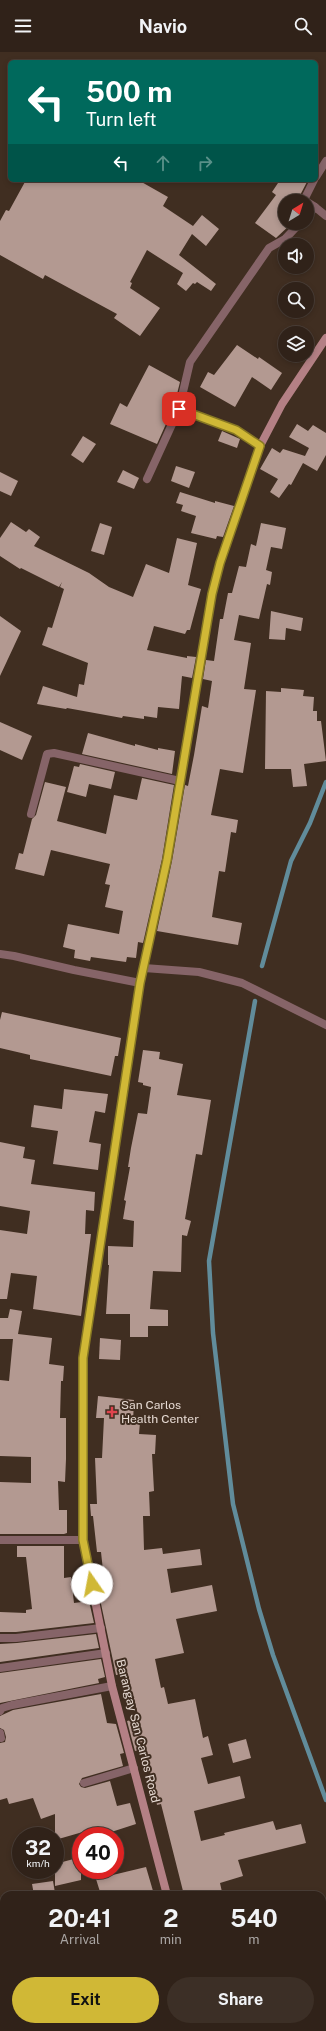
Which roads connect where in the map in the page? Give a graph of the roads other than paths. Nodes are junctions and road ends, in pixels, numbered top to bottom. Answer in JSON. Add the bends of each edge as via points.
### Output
{"nodes":[{"id":1,"x":326,"y":161,"type":"edge"},
{"id":2,"x":318,"y":174,"type":"edge"},
{"id":3,"x":313,"y":182,"type":"edge"},
{"id":4,"x":307,"y":194,"type":"edge"},
{"id":5,"x":315,"y":207,"type":"edge"},
{"id":6,"x":326,"y":216,"type":"edge"},
{"id":7,"x":293,"y":230,"type":"edge"},
{"id":8,"x":326,"y":338,"type":"edge"},
{"id":9,"x":179,"y":409,"type":"junction"},
{"id":10,"x":260,"y":446,"type":"junction"},
{"id":11,"x":147,"y":480,"type":"dead end"},
{"id":12,"x":180,"y":782,"type":"junction"},
{"id":13,"x":31,"y":814,"type":"dead end"},
{"id":14,"x":0,"y":954,"type":"edge"},
{"id":15,"x":144,"y":968,"type":"junction"},
{"id":16,"x":140,"y":983,"type":"junction"},
{"id":17,"x":326,"y":1025,"type":"edge"},
{"id":18,"x":0,"y":1540,"type":"edge"},
{"id":19,"x":83,"y":1540,"type":"junction"},
{"id":20,"x":102,"y":1628,"type":"junction"},
{"id":21,"x":0,"y":1638,"type":"edge"},
{"id":22,"x":106,"y":1653,"type":"junction"},
{"id":23,"x":0,"y":1668,"type":"edge"},
{"id":24,"x":112,"y":1686,"type":"junction"},
{"id":25,"x":0,"y":1711,"type":"edge"},
{"id":26,"x":0,"y":1733,"type":"edge"},
{"id":27,"x":0,"y":1738,"type":"edge"},
{"id":28,"x":134,"y":1768,"type":"junction"},
{"id":29,"x":84,"y":1783,"type":"dead end"},
{"id":30,"x":166,"y":1891,"type":"edge"}],
"edges":[{"from":1,"to":2,"type":"street"},
{"from":3,"to":4,"type":"street"},
{"from":5,"to":6,"type":"street"},
{"from":7,"to":9,"type":"street","via":[[285,239],[269,248],[190,362]]},
{"from":8,"to":10,"type":"street","name":"Barangay San Carlos Road","via":[[282,404]]},
{"from":9,"to":10,"type":"street","via":[[236,430]]},
{"from":9,"to":11,"type":"street"},
{"from":10,"to":12,"type":"street","name":"Barangay San Carlos Road","via":[[212,594]]},
{"from":12,"to":13,"type":"street","via":[[54,752],[47,754]]},
{"from":12,"to":15,"type":"street","name":"Barangay San Carlos Road","via":[[167,860]]},
{"from":14,"to":16,"type":"street"},
{"from":15,"to":16,"type":"street","name":"Barangay San Carlos Road"},
{"from":15,"to":17,"type":"street","via":[[199,972],[242,983]]},
{"from":16,"to":19,"type":"street","name":"Barangay San Carlos Road","via":[[83,1358]]},
{"from":18,"to":19,"type":"street"},
{"from":19,"to":20,"type":"street","name":"Barangay San Carlos Road"},
{"from":20,"to":21,"type":"street"},
{"from":20,"to":22,"type":"street","name":"Barangay San Carlos Road"},
{"from":22,"to":23,"type":"street"},
{"from":22,"to":24,"type":"street","name":"Barangay San Carlos Road"},
{"from":24,"to":25,"type":"street","via":[[12,1705]]},
{"from":24,"to":28,"type":"street","name":"Barangay San Carlos Road"},
{"from":26,"to":27,"type":"street"},
{"from":28,"to":29,"type":"street"},
{"from":28,"to":30,"type":"street","name":"Barangay San Carlos Road"}]}
